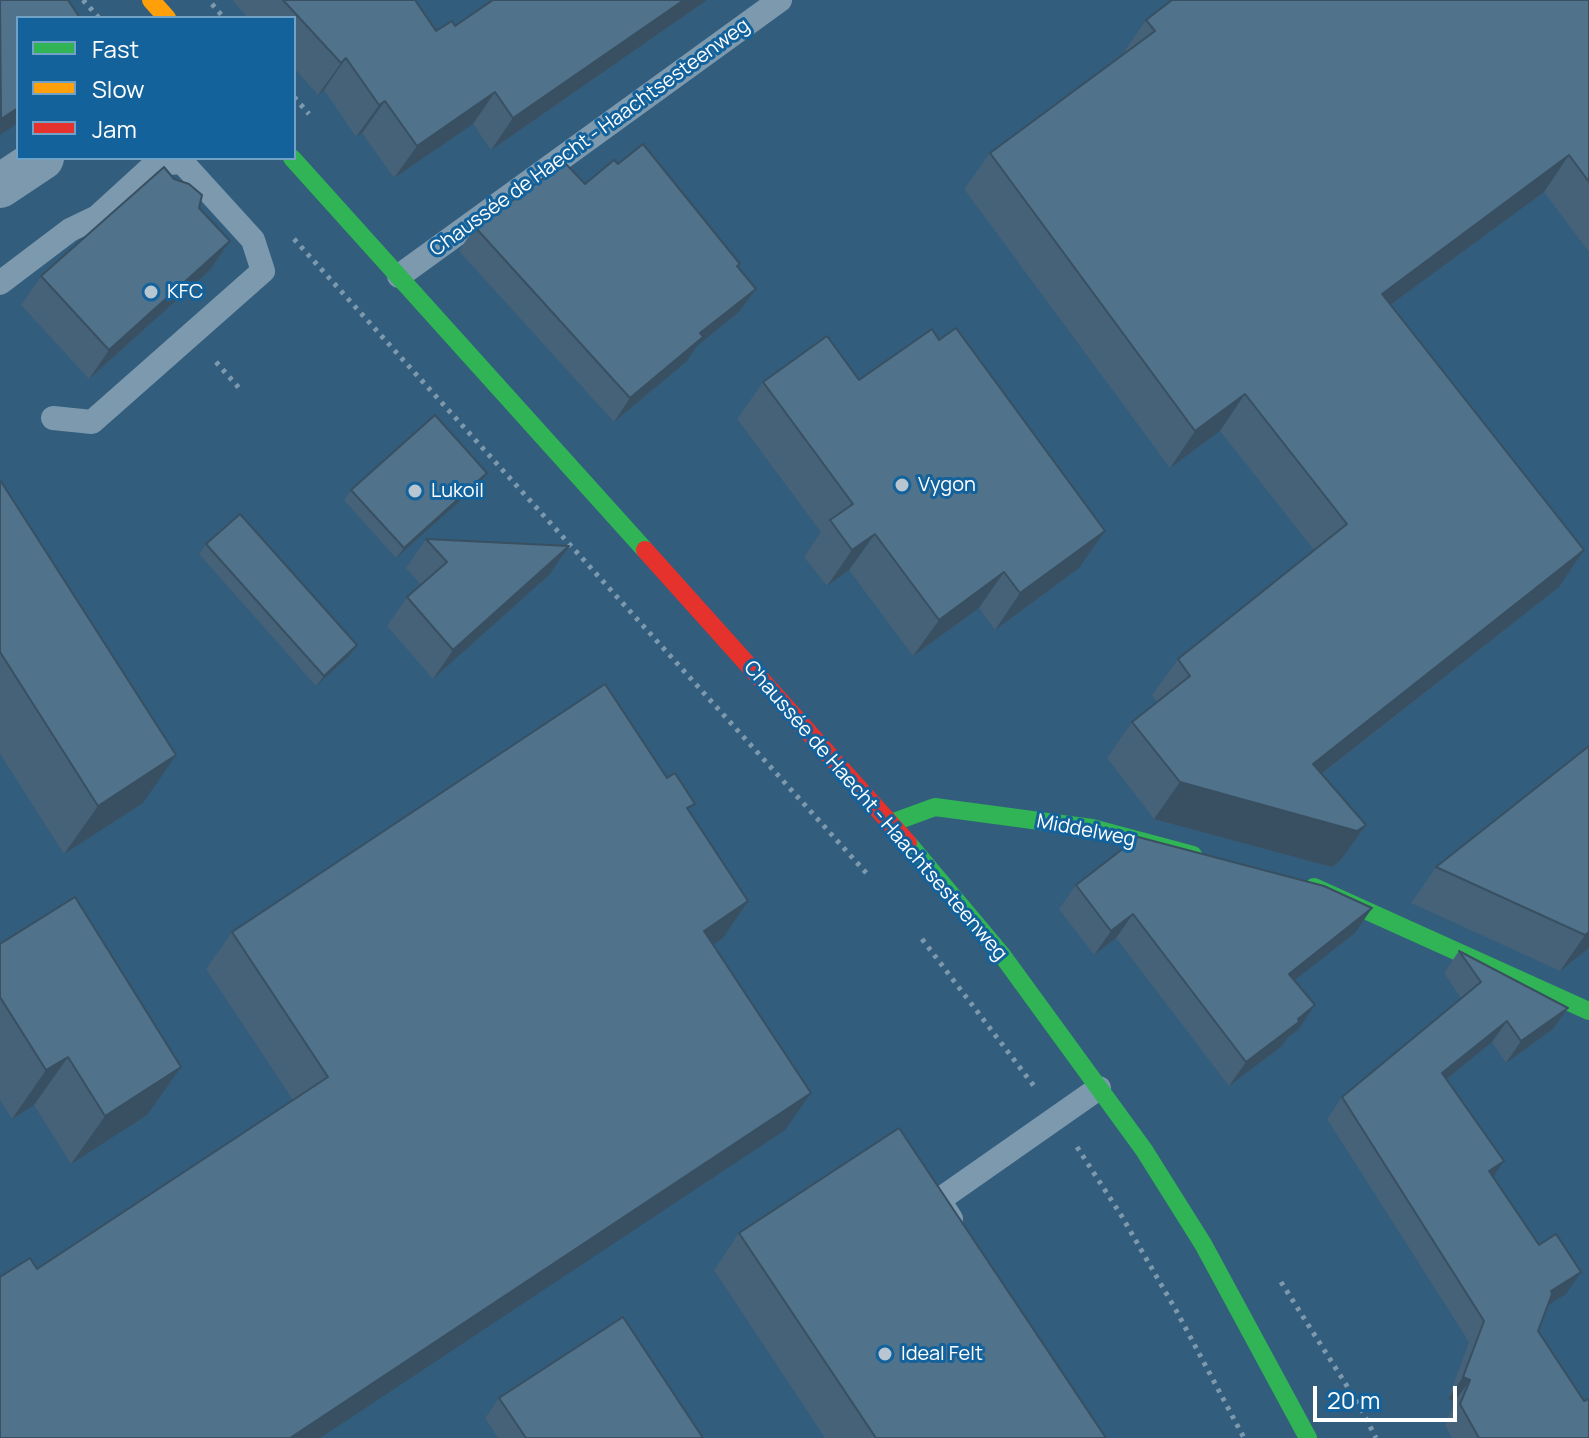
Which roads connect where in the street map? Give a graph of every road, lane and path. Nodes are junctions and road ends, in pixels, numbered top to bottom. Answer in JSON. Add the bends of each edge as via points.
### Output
{"nodes":[{"id":1,"x":83,"y":0,"type":"edge"},
{"id":2,"x":151,"y":0,"type":"edge"},
{"id":3,"x":209,"y":0,"type":"edge"},
{"id":4,"x":780,"y":0,"type":"edge"},
{"id":5,"x":97,"y":16,"type":"edge"},
{"id":6,"x":165,"y":16,"type":"edge"},
{"id":7,"x":222,"y":16,"type":"edge"},
{"id":8,"x":39,"y":160,"type":"edge"},
{"id":9,"x":294,"y":160,"type":"edge"},
{"id":10,"x":0,"y":186,"type":"edge"},
{"id":11,"x":290,"y":235,"type":"dead end"},
{"id":12,"x":399,"y":276,"type":"junction"},
{"id":13,"x":0,"y":283,"type":"edge"},
{"id":14,"x":53,"y":418,"type":"dead end"},
{"id":15,"x":891,"y":823,"type":"junction"},
{"id":16,"x":1211,"y":860,"type":"edge"},
{"id":17,"x":873,"y":880,"type":"dead end"},
{"id":18,"x":1300,"y":883,"type":"edge"},
{"id":19,"x":921,"y":937,"type":"dead end"},
{"id":20,"x":1589,"y":1011,"type":"edge"},
{"id":21,"x":1099,"y":1088,"type":"junction"},
{"id":22,"x":1057,"y":1117,"type":"junction"},
{"id":23,"x":965,"y":1240,"type":"edge"},
{"id":24,"x":1244,"y":1438,"type":"edge"},
{"id":25,"x":1308,"y":1438,"type":"edge"}],
"edges":[{"from":1,"to":5,"type":"path"},
{"from":2,"to":6,"type":"main road"},
{"from":3,"to":7,"type":"path"},
{"from":4,"to":12,"type":"lane","name":"Chaussée de Haecht - Haachtsesteenweg"},
{"from":8,"to":10,"type":"street"},
{"from":9,"to":12,"type":"main road","name":"Chaussée de Haecht - Haachtsesteenweg"},
{"from":11,"to":17,"type":"path"},
{"from":12,"to":15,"type":"main road","name":"Chaussée de Haecht - Haachtsesteenweg"},
{"from":13,"to":14,"type":"lane","via":[[70,230],[97,217],[155,164],[182,162],[253,240],[263,271],[92,422]]},
{"from":15,"to":16,"type":"main road","name":"Middelweg","via":[[935,807],[1092,828]]},
{"from":15,"to":21,"type":"main road","name":"Chaussée de Haecht - Haachtsesteenweg","via":[[1002,955]]},
{"from":18,"to":20,"type":"main road"},
{"from":19,"to":22,"type":"path"},
{"from":21,"to":22,"type":"lane"},
{"from":21,"to":25,"type":"main road","name":"Chaussée de Haecht - Haachtsesteenweg","via":[[1203,1244]]},
{"from":22,"to":23,"type":"lane","via":[[939,1200]]},
{"from":22,"to":24,"type":"path","via":[[1121,1215]]}]}
